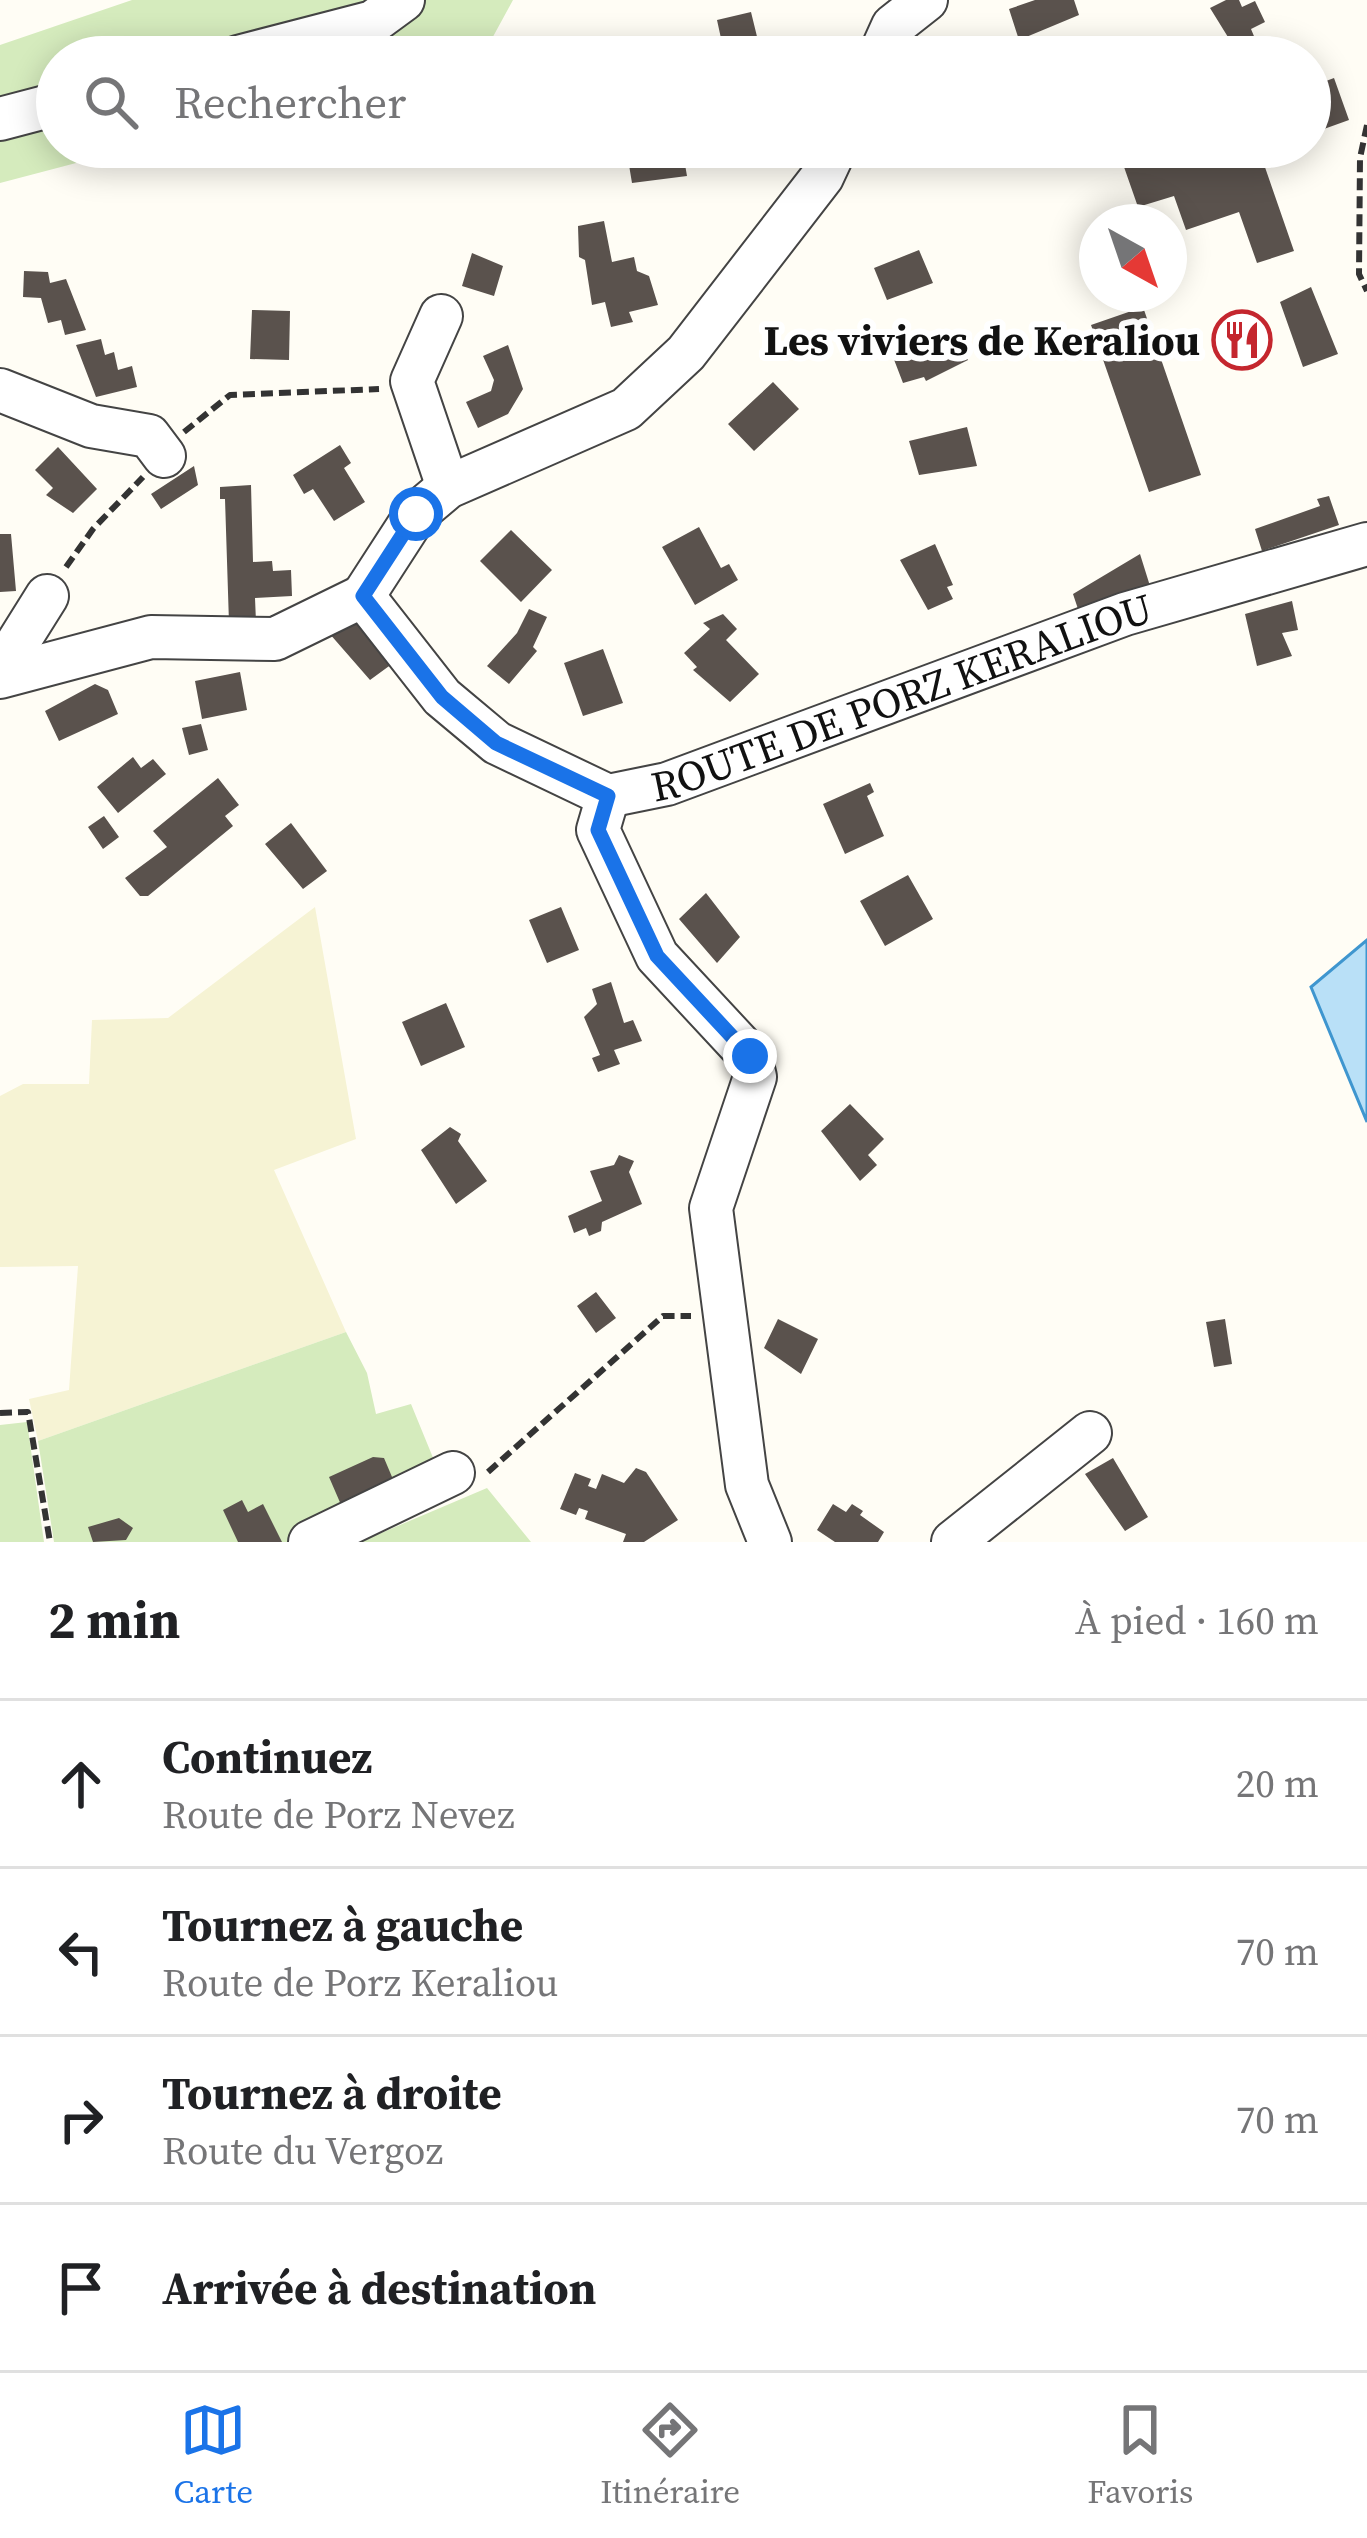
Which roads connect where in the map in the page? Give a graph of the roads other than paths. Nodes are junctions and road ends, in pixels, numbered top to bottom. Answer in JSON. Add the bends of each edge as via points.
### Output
{"nodes":[{"id":1,"x":403,"y":0,"type":"edge"},
{"id":2,"x":926,"y":0,"type":"edge"},
{"id":3,"x":319,"y":36,"type":"edge"},
{"id":4,"x":888,"y":36,"type":"edge"},
{"id":5,"x":36,"y":110,"type":"edge"},
{"id":6,"x":0,"y":119,"type":"edge"},
{"id":7,"x":827,"y":168,"type":"edge"},
{"id":8,"x":441,"y":316,"type":"dead end"},
{"id":9,"x":0,"y":389,"type":"edge"},
{"id":10,"x":164,"y":456,"type":"road end"},
{"id":11,"x":448,"y":487,"type":"junction"},
{"id":12,"x":1367,"y":544,"type":"edge"},
{"id":13,"x":46,"y":596,"type":"road end"},
{"id":14,"x":363,"y":596,"type":"junction"},
{"id":15,"x":0,"y":674,"type":"edge"},
{"id":16,"x":608,"y":796,"type":"junction"},
{"id":17,"x":1090,"y":1433,"type":"dead end"},
{"id":18,"x":453,"y":1473,"type":"road end"},
{"id":19,"x":310,"y":1542,"type":"edge"},
{"id":20,"x":770,"y":1542,"type":"edge"},
{"id":21,"x":953,"y":1542,"type":"edge"}],
"edges":[{"from":1,"to":3,"type":"street","via":[[373,22]]},
{"from":2,"to":4,"type":"street"},
{"from":5,"to":6,"type":"street"},
{"from":7,"to":11,"type":"street","via":[[686,353],[626,409]]},
{"from":8,"to":11,"type":"street","via":[[412,381]]},
{"from":9,"to":10,"type":"street","via":[[91,426],[149,436]]},
{"from":11,"to":14,"type":"street","via":[[416,514]]},
{"from":12,"to":16,"type":"street","name":"ROUTE DE PORZ KERALIOU","via":[[1125,614],[667,784]]},
{"from":13,"to":15,"type":"street"},
{"from":14,"to":15,"type":"street","via":[[275,639],[151,637]]},
{"from":14,"to":16,"type":"street","name":"ROUTE DE PORZ KERALIOU","via":[[442,697],[496,743]]},
{"from":16,"to":20,"type":"street","via":[[598,830],[657,956],[750,1056],[755,1077],[711,1208],[747,1485]]},
{"from":17,"to":21,"type":"street"},
{"from":18,"to":19,"type":"street"}]}
